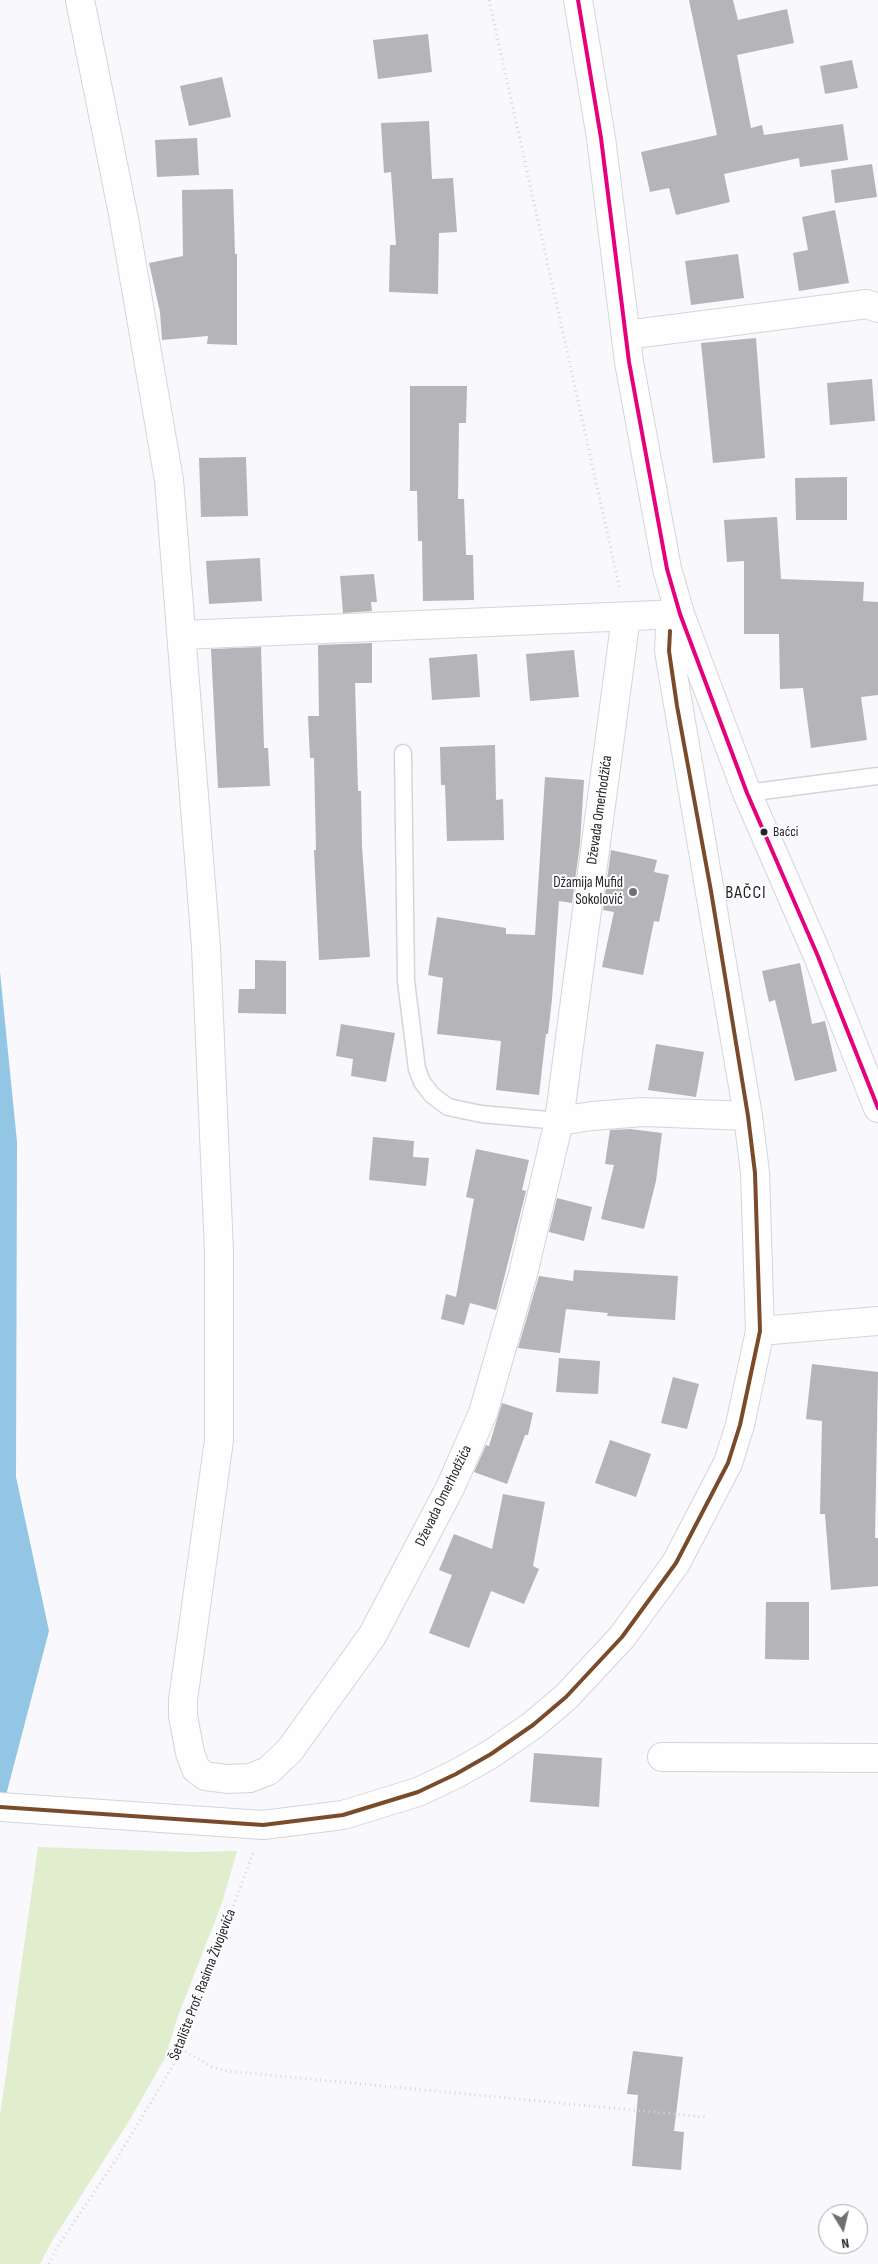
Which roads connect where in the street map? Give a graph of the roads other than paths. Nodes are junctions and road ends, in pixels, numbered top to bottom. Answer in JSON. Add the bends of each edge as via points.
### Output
{"nodes":[{"id":1,"x":80,"y":0,"type":"edge"},
{"id":2,"x":578,"y":0,"type":"edge"},
{"id":3,"x":878,"y":308,"type":"edge"},
{"id":4,"x":626,"y":335,"type":"junction"},
{"id":5,"x":680,"y":614,"type":"junction"},
{"id":6,"x":626,"y":617,"type":"junction"},
{"id":7,"x":181,"y":635,"type":"junction"},
{"id":8,"x":403,"y":753,"type":"dead end"},
{"id":9,"x":878,"y":776,"type":"edge"},
{"id":10,"x":747,"y":793,"type":"junction"},
{"id":11,"x":878,"y":1106,"type":"edge"},
{"id":12,"x":748,"y":1116,"type":"junction"},
{"id":13,"x":559,"y":1121,"type":"junction"},
{"id":14,"x":878,"y":1321,"type":"edge"},
{"id":15,"x":760,"y":1331,"type":"junction"},
{"id":16,"x":662,"y":1757,"type":"dead end"},
{"id":17,"x":878,"y":1758,"type":"edge"},
{"id":18,"x":0,"y":1807,"type":"edge"}],
"edges":[{"from":1,"to":7,"type":"street","via":[[124,219],[169,480]]},
{"from":2,"to":4,"type":"street","via":[[601,138]]},
{"from":3,"to":4,"type":"street","via":[[867,304]]},
{"from":4,"to":5,"type":"street","via":[[666,569]]},
{"from":5,"to":6,"type":"street"},
{"from":5,"to":10,"type":"street"},
{"from":5,"to":12,"type":"street","via":[[670,629],[669,650]]},
{"from":6,"to":7,"type":"street"},
{"from":6,"to":13,"type":"street","name":"Dževada Omerhodžića"},
{"from":7,"to":13,"type":"street","name":"Dževada Omerhodžića","via":[[206,947],[219,1252],[218,1440],[182,1700],[190,1753],[196,1769],[205,1776],[250,1778],[268,1771],[290,1750],[372,1636],[450,1488],[483,1413],[523,1274]]},
{"from":8,"to":13,"type":"lane","via":[[406,981],[417,1069],[422,1082],[448,1107],[481,1114]]},
{"from":9,"to":10,"type":"lane"},
{"from":10,"to":11,"type":"street"},
{"from":12,"to":13,"type":"street","via":[[643,1112]]},
{"from":12,"to":15,"type":"street","via":[[756,1182]]},
{"from":14,"to":15,"type":"street"},
{"from":15,"to":18,"type":"street","via":[[740,1425],[728,1463],[676,1563],[622,1637],[546,1714],[513,1740],[438,1784],[343,1815],[263,1825]]},
{"from":16,"to":17,"type":"street"}]}
